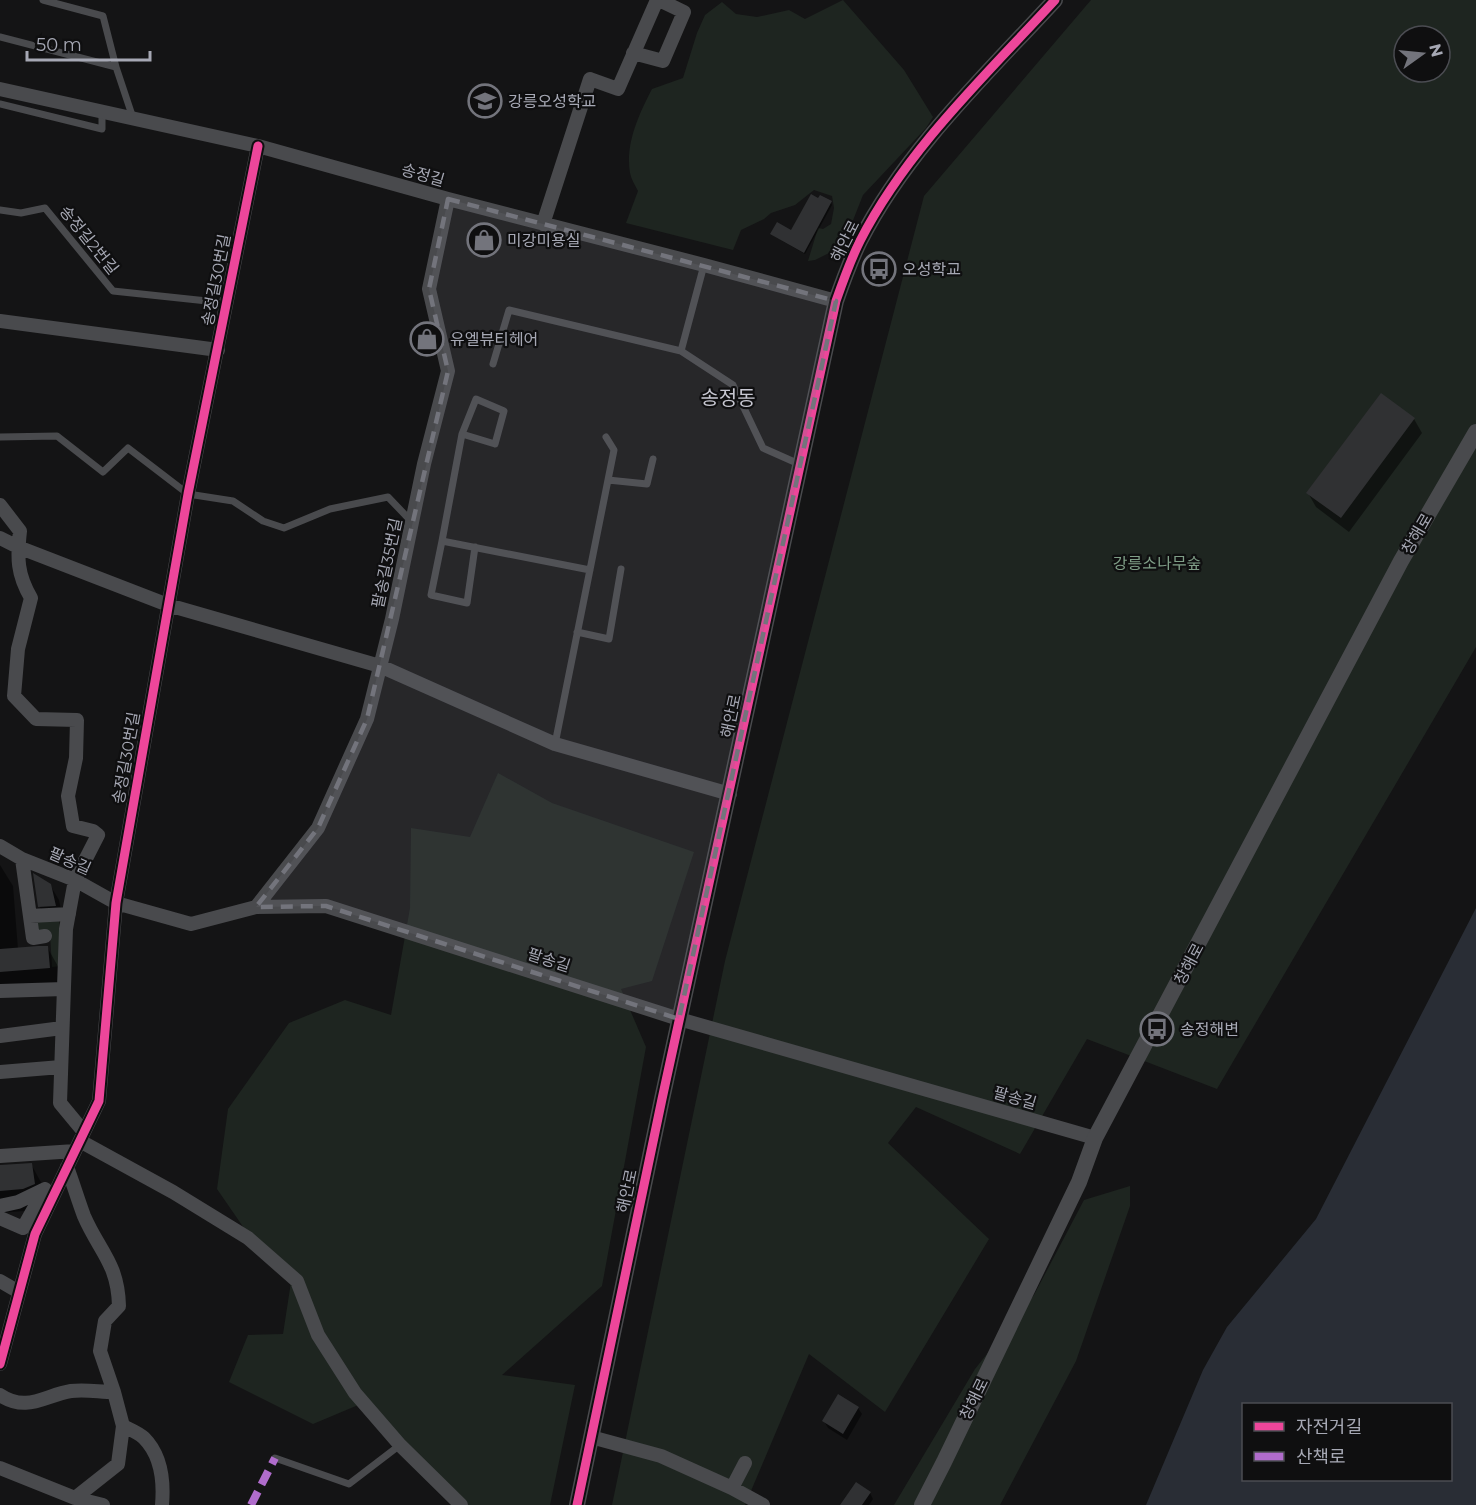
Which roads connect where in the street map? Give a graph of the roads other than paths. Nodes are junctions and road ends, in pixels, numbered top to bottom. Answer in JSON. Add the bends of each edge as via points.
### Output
{"nodes":[{"id":1,"x":43,"y":0,"type":"edge"},
{"id":2,"x":658,"y":0,"type":"edge"},
{"id":3,"x":1055,"y":0,"type":"edge"},
{"id":4,"x":62,"y":3,"type":"edge"},
{"id":5,"x":0,"y":37,"type":"edge"},
{"id":6,"x":633,"y":52,"type":"junction"},
{"id":7,"x":116,"y":67,"type":"junction"},
{"id":8,"x":0,"y":88,"type":"edge"},
{"id":9,"x":0,"y":104,"type":"edge"},
{"id":10,"x":102,"y":112,"type":"junction"},
{"id":11,"x":133,"y":118,"type":"junction"},
{"id":12,"x":258,"y":146,"type":"junction"},
{"id":13,"x":448,"y":199,"type":"junction"},
{"id":14,"x":0,"y":210,"type":"edge"},
{"id":15,"x":543,"y":224,"type":"junction"},
{"id":16,"x":704,"y":264,"type":"junction"},
{"id":17,"x":836,"y":301,"type":"junction"},
{"id":18,"x":227,"y":303,"type":"junction"},
{"id":19,"x":0,"y":321,"type":"edge"},
{"id":20,"x":218,"y":350,"type":"junction"},
{"id":21,"x":681,"y":351,"type":"junction"},
{"id":22,"x":493,"y":364,"type":"dead end"},
{"id":23,"x":1476,"y":432,"type":"edge"},
{"id":24,"x":462,"y":434,"type":"junction"},
{"id":25,"x":0,"y":437,"type":"edge"},
{"id":26,"x":606,"y":437,"type":"dead end"},
{"id":27,"x":653,"y":459,"type":"dead end"},
{"id":28,"x":799,"y":464,"type":"junction"},
{"id":29,"x":608,"y":480,"type":"junction"},
{"id":30,"x":188,"y":494,"type":"junction"},
{"id":31,"x":0,"y":505,"type":"edge"},
{"id":32,"x":412,"y":522,"type":"junction"},
{"id":33,"x":0,"y":538,"type":"edge"},
{"id":34,"x":442,"y":541,"type":"junction"},
{"id":35,"x":18,"y":547,"type":"junction"},
{"id":36,"x":475,"y":547,"type":"junction"},
{"id":37,"x":621,"y":569,"type":"dead end"},
{"id":38,"x":590,"y":570,"type":"junction"},
{"id":39,"x":168,"y":605,"type":"junction"},
{"id":40,"x":578,"y":632,"type":"junction"},
{"id":41,"x":380,"y":666,"type":"junction"},
{"id":42,"x":555,"y":744,"type":"junction"},
{"id":43,"x":730,"y":794,"type":"junction"},
{"id":44,"x":0,"y":846,"type":"edge"},
{"id":45,"x":22,"y":859,"type":"junction"},
{"id":46,"x":75,"y":880,"type":"junction"},
{"id":47,"x":116,"y":903,"type":"junction"},
{"id":48,"x":256,"y":907,"type":"junction"},
{"id":49,"x":69,"y":914,"type":"junction"},
{"id":50,"x":30,"y":916,"type":"junction"},
{"id":51,"x":45,"y":936,"type":"dead end"},
{"id":52,"x":64,"y":989,"type":"junction"},
{"id":53,"x":0,"y":991,"type":"edge"},
{"id":54,"x":679,"y":1019,"type":"junction"},
{"id":55,"x":62,"y":1028,"type":"junction"},
{"id":56,"x":0,"y":1036,"type":"edge"},
{"id":57,"x":61,"y":1067,"type":"junction"},
{"id":58,"x":0,"y":1072,"type":"edge"},
{"id":59,"x":1095,"y":1138,"type":"junction"},
{"id":60,"x":80,"y":1141,"type":"junction"},
{"id":61,"x":0,"y":1156,"type":"edge"},
{"id":62,"x":67,"y":1167,"type":"junction"},
{"id":63,"x":60,"y":1182,"type":"junction"},
{"id":64,"x":45,"y":1189,"type":"junction"},
{"id":65,"x":0,"y":1206,"type":"edge"},
{"id":66,"x":0,"y":1218,"type":"edge"},
{"id":67,"x":0,"y":1281,"type":"edge"},
{"id":68,"x":19,"y":1292,"type":"junction"},
{"id":69,"x":0,"y":1364,"type":"edge"},
{"id":70,"x":114,"y":1392,"type":"junction"},
{"id":71,"x":0,"y":1395,"type":"edge"},
{"id":72,"x":123,"y":1426,"type":"junction"},
{"id":73,"x":591,"y":1437,"type":"junction"},
{"id":74,"x":400,"y":1445,"type":"junction"},
{"id":75,"x":274,"y":1458,"type":"dead end"},
{"id":76,"x":745,"y":1463,"type":"dead end"},
{"id":77,"x":0,"y":1468,"type":"edge"},
{"id":78,"x":732,"y":1488,"type":"junction"},
{"id":79,"x":75,"y":1498,"type":"junction"},
{"id":80,"x":103,"y":1505,"type":"edge"},
{"id":81,"x":162,"y":1505,"type":"edge"},
{"id":82,"x":461,"y":1505,"type":"edge"},
{"id":83,"x":577,"y":1505,"type":"edge"},
{"id":84,"x":763,"y":1505,"type":"edge"},
{"id":85,"x":922,"y":1505,"type":"edge"}],
"edges":[{"from":1,"to":4,"type":"lane"},
{"from":2,"to":6,"type":"street"},
{"from":2,"to":6,"type":"street","via":[[684,12],[663,61]]},
{"from":3,"to":17,"type":"street","name":"해안로","via":[[909,165],[861,240]]},
{"from":4,"to":7,"type":"lane","via":[[103,16]]},
{"from":5,"to":7,"type":"lane"},
{"from":6,"to":15,"type":"street","via":[[618,89],[590,79]]},
{"from":7,"to":11,"type":"lane"},
{"from":8,"to":10,"type":"street","name":"송정길"},
{"from":9,"to":10,"type":"lane","via":[[102,129]]},
{"from":10,"to":11,"type":"street","name":"송정길"},
{"from":11,"to":12,"type":"street","name":"송정길"},
{"from":12,"to":13,"type":"street","name":"송정길"},
{"from":12,"to":18,"type":"street","name":"송정길30번길"},
{"from":13,"to":15,"type":"street","name":"송정길"},
{"from":13,"to":32,"type":"street","name":"팔송길35번길","via":[[429,289],[448,371]]},
{"from":14,"to":18,"type":"lane","name":"송정길2번길","via":[[21,213],[45,208],[113,291]]},
{"from":15,"to":16,"type":"street","name":"송정길"},
{"from":16,"to":17,"type":"street","name":"송정길"},
{"from":16,"to":21,"type":"lane"},
{"from":17,"to":28,"type":"street","name":"해안로"},
{"from":18,"to":20,"type":"street","name":"송정길30번길"},
{"from":19,"to":20,"type":"street"},
{"from":20,"to":30,"type":"street","name":"송정길30번길"},
{"from":21,"to":22,"type":"lane","via":[[509,310]]},
{"from":21,"to":28,"type":"lane","via":[[733,385],[763,448]]},
{"from":23,"to":59,"type":"street","name":"창해로","via":[[1401,561]]},
{"from":24,"to":24,"type":"lane","via":[[495,444],[504,411],[476,399]]},
{"from":24,"to":34,"type":"lane"},
{"from":25,"to":30,"type":"lane","via":[[57,436],[102,472],[128,448]]},
{"from":26,"to":29,"type":"lane","via":[[614,450]]},
{"from":27,"to":29,"type":"lane","via":[[647,484]]},
{"from":28,"to":43,"type":"street","name":"해안로"},
{"from":29,"to":38,"type":"lane"},
{"from":30,"to":32,"type":"lane","via":[[233,501],[263,521],[284,528],[330,509],[388,497]]},
{"from":30,"to":39,"type":"street","name":"송정길30번길"},
{"from":31,"to":35,"type":"street","via":[[20,531]]},
{"from":32,"to":41,"type":"street","name":"팔송길35번길"},
{"from":33,"to":35,"type":"street"},
{"from":34,"to":36,"type":"lane"},
{"from":34,"to":36,"type":"lane","via":[[431,594],[467,603]]},
{"from":35,"to":39,"type":"street"},
{"from":35,"to":46,"type":"street","via":[[21,582],[31,598],[18,649],[14,696],[36,719],[77,720],[76,758],[68,796],[73,826],[98,835]]},
{"from":36,"to":38,"type":"lane"},
{"from":37,"to":40,"type":"lane","via":[[609,639]]},
{"from":38,"to":40,"type":"lane"},
{"from":39,"to":41,"type":"street"},
{"from":39,"to":47,"type":"street","name":"송정길30번길"},
{"from":40,"to":42,"type":"lane"},
{"from":41,"to":42,"type":"street"},
{"from":41,"to":48,"type":"street","name":"팔송길35번길","via":[[367,719],[318,828]]},
{"from":42,"to":43,"type":"street"},
{"from":43,"to":54,"type":"street","name":"해안로"},
{"from":44,"to":45,"type":"street","name":"팔송길"},
{"from":45,"to":46,"type":"street","name":"팔송길"},
{"from":45,"to":50,"type":"street"},
{"from":46,"to":47,"type":"street","name":"팔송길"},
{"from":46,"to":49,"type":"street"},
{"from":47,"to":48,"type":"street","name":"팔송길","via":[[191,924]]},
{"from":47,"to":60,"type":"street","name":"송정길30번길","via":[[99,1101]]},
{"from":48,"to":54,"type":"street","name":"팔송길","via":[[326,906]]},
{"from":49,"to":50,"type":"street"},
{"from":49,"to":52,"type":"street"},
{"from":50,"to":51,"type":"street","via":[[33,938]]},
{"from":52,"to":53,"type":"street"},
{"from":52,"to":55,"type":"street"},
{"from":54,"to":59,"type":"street","name":"팔송길"},
{"from":54,"to":73,"type":"street","name":"해안로"},
{"from":55,"to":56,"type":"street"},
{"from":55,"to":57,"type":"street"},
{"from":57,"to":58,"type":"street"},
{"from":57,"to":60,"type":"street","via":[[60,1103]]},
{"from":59,"to":85,"type":"street","name":"창해로","via":[[1079,1182]]},
{"from":60,"to":61,"type":"street"},
{"from":60,"to":62,"type":"street","name":"송정길30번길"},
{"from":60,"to":74,"type":"street","via":[[248,1238],[297,1281],[318,1335],[355,1393]]},
{"from":62,"to":63,"type":"street","name":"송정길30번길"},
{"from":62,"to":70,"type":"street","via":[[85,1217],[112,1266],[118,1293],[119,1306],[105,1322],[100,1351]]},
{"from":63,"to":64,"type":"street"},
{"from":63,"to":68,"type":"street","name":"송정길30번길","via":[[35,1234]]},
{"from":64,"to":65,"type":"street"},
{"from":64,"to":66,"type":"street","via":[[23,1227]]},
{"from":67,"to":68,"type":"street"},
{"from":68,"to":69,"type":"street","name":"송정길30번길"},
{"from":70,"to":71,"type":"street","via":[[71,1391],[29,1404]]},
{"from":70,"to":72,"type":"street"},
{"from":72,"to":79,"type":"street","via":[[118,1464]]},
{"from":72,"to":81,"type":"street","via":[[143,1437],[154,1453],[164,1487]]},
{"from":73,"to":78,"type":"street","via":[[661,1456]]},
{"from":73,"to":83,"type":"street","name":"해안로"},
{"from":74,"to":75,"type":"lane","via":[[349,1484]]},
{"from":74,"to":82,"type":"street"},
{"from":76,"to":78,"type":"street"},
{"from":77,"to":79,"type":"street"},
{"from":78,"to":84,"type":"street"},
{"from":79,"to":80,"type":"street"}]}
